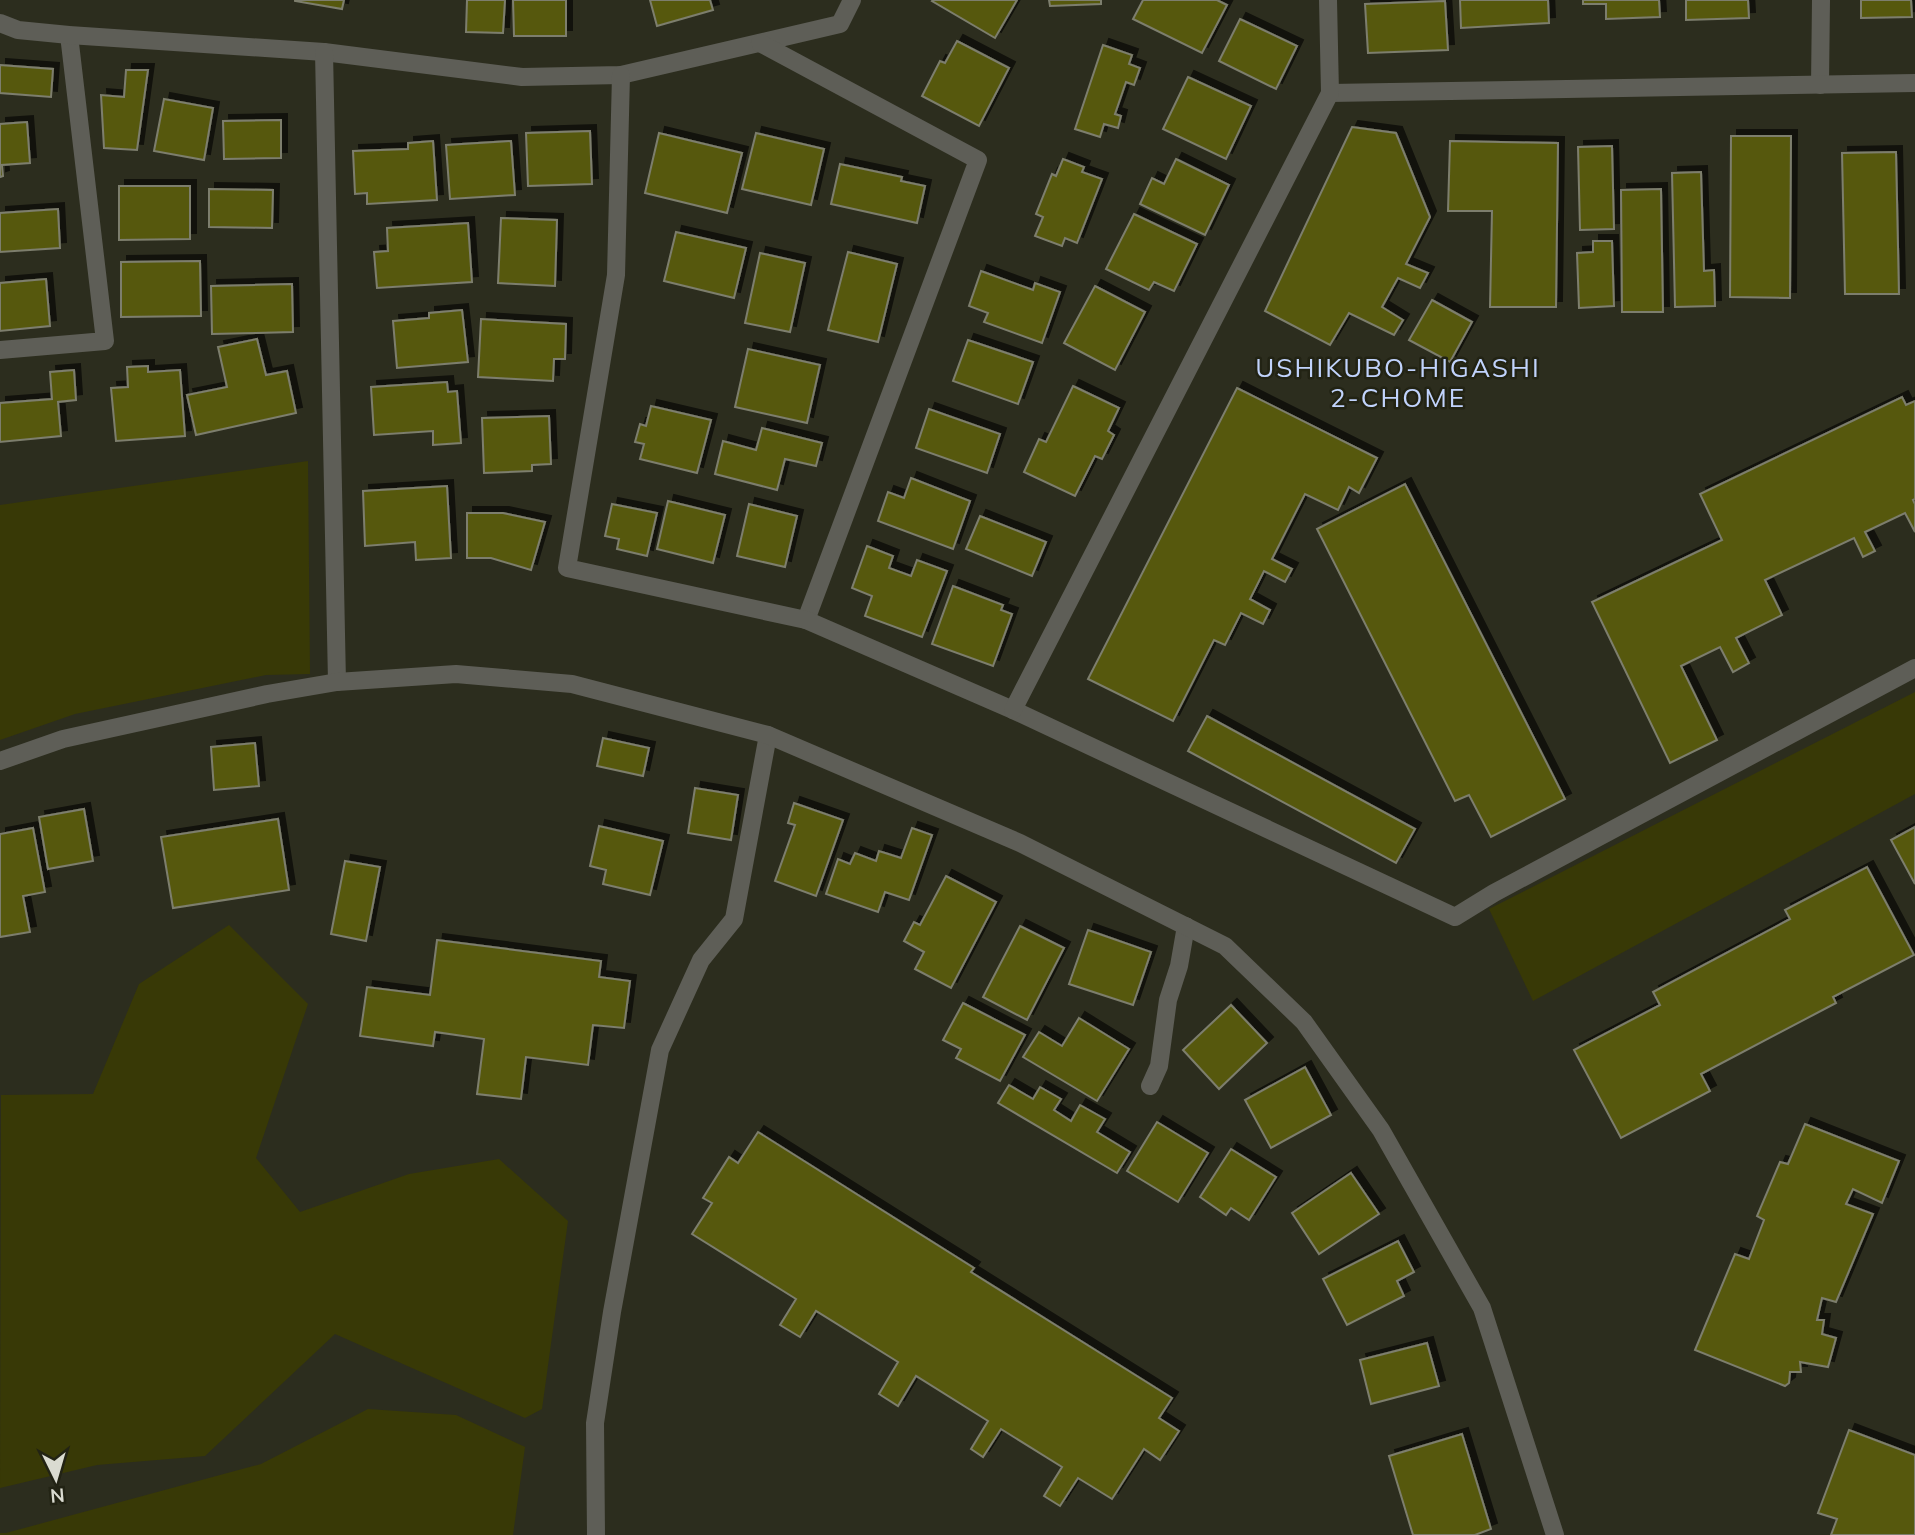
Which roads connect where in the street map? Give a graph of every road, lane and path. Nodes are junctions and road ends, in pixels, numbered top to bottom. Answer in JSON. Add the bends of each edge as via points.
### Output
{"nodes":[{"id":1,"x":852,"y":0,"type":"edge"},
{"id":2,"x":1328,"y":0,"type":"edge"},
{"id":3,"x":1821,"y":0,"type":"edge"},
{"id":4,"x":0,"y":23,"type":"edge"},
{"id":5,"x":69,"y":34,"type":"junction"},
{"id":6,"x":760,"y":43,"type":"junction"},
{"id":7,"x":324,"y":51,"type":"junction"},
{"id":8,"x":621,"y":75,"type":"junction"},
{"id":9,"x":1915,"y":83,"type":"edge"},
{"id":10,"x":1820,"y":85,"type":"junction"},
{"id":11,"x":1330,"y":93,"type":"junction"},
{"id":12,"x":0,"y":350,"type":"edge"},
{"id":13,"x":806,"y":620,"type":"junction"},
{"id":14,"x":1915,"y":668,"type":"edge"},
{"id":15,"x":337,"y":682,"type":"junction"},
{"id":16,"x":1013,"y":710,"type":"junction"},
{"id":17,"x":768,"y":735,"type":"junction"},
{"id":18,"x":0,"y":761,"type":"edge"},
{"id":19,"x":1185,"y":926,"type":"junction"},
{"id":20,"x":1150,"y":1086,"type":"dead end"},
{"id":21,"x":596,"y":1535,"type":"edge"},
{"id":22,"x":1555,"y":1535,"type":"edge"}],
"edges":[{"from":1,"to":6,"type":"street","via":[[840,24]]},
{"from":2,"to":11,"type":"street"},
{"from":3,"to":10,"type":"street"},
{"from":4,"to":5,"type":"street","via":[[18,30]]},
{"from":5,"to":7,"type":"street"},
{"from":5,"to":12,"type":"street","via":[[105,341]]},
{"from":6,"to":8,"type":"street"},
{"from":6,"to":13,"type":"street","via":[[978,160]]},
{"from":7,"to":8,"type":"street","via":[[522,77]]},
{"from":7,"to":15,"type":"street"},
{"from":8,"to":13,"type":"street","via":[[616,275],[567,568]]},
{"from":9,"to":10,"type":"street"},
{"from":10,"to":11,"type":"street"},
{"from":11,"to":16,"type":"street"},
{"from":13,"to":16,"type":"street"},
{"from":14,"to":16,"type":"street","via":[[1455,917]]},
{"from":15,"to":17,"type":"street","via":[[456,674],[572,684]]},
{"from":15,"to":18,"type":"street","via":[[64,739]]},
{"from":17,"to":19,"type":"street","via":[[1020,843]]},
{"from":17,"to":21,"type":"street","via":[[734,919],[701,960],[660,1050],[594,1423]]},
{"from":19,"to":20,"type":"street","via":[[1159,1066]]},
{"from":19,"to":22,"type":"street","via":[[1225,946],[1304,1022],[1381,1130],[1482,1308]]}]}
